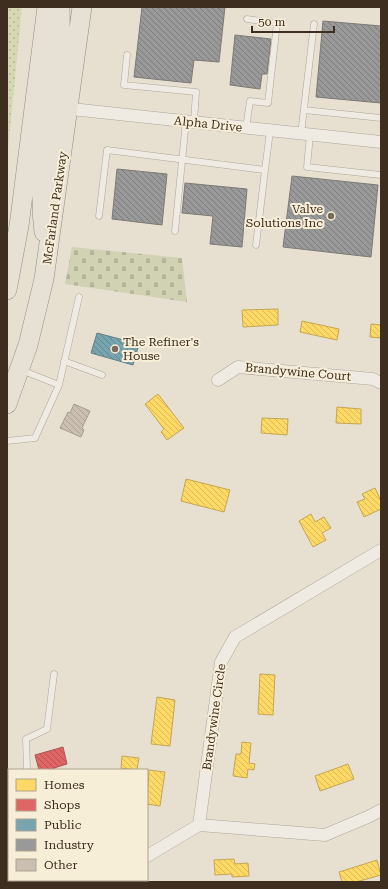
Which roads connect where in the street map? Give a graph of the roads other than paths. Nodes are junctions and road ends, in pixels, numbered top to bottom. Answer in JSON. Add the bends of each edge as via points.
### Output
{"nodes":[{"id":1,"x":47,"y":7,"type":"edge"},
{"id":2,"x":60,"y":7,"type":"edge"},
{"id":3,"x":82,"y":7,"type":"edge"},
{"id":4,"x":247,"y":20,"type":"dead end"},
{"id":5,"x":314,"y":24,"type":"dead end"},
{"id":6,"x":126,"y":55,"type":"dead end"},
{"id":7,"x":52,"y":107,"type":"junction"},
{"id":8,"x":304,"y":110,"type":"junction"},
{"id":9,"x":381,"y":118,"type":"edge"},
{"id":10,"x":190,"y":122,"type":"junction"},
{"id":11,"x":246,"y":128,"type":"junction"},
{"id":12,"x":270,"y":131,"type":"junction"},
{"id":13,"x":306,"y":134,"type":"junction"},
{"id":14,"x":381,"y":142,"type":"edge"},
{"id":15,"x":182,"y":159,"type":"junction"},
{"id":16,"x":265,"y":170,"type":"junction"},
{"id":17,"x":381,"y":176,"type":"edge"},
{"id":18,"x":99,"y":216,"type":"dead end"},
{"id":19,"x":175,"y":231,"type":"dead end"},
{"id":20,"x":256,"y":245,"type":"dead end"},
{"id":21,"x":7,"y":290,"type":"edge"},
{"id":22,"x":79,"y":297,"type":"dead end"},
{"id":23,"x":64,"y":361,"type":"junction"},
{"id":24,"x":20,"y":370,"type":"junction"},
{"id":25,"x":102,"y":375,"type":"dead end"},
{"id":26,"x":218,"y":380,"type":"dead end"},
{"id":27,"x":381,"y":383,"type":"edge"},
{"id":28,"x":59,"y":384,"type":"junction"},
{"id":29,"x":7,"y":404,"type":"edge"},
{"id":30,"x":7,"y":441,"type":"edge"},
{"id":31,"x":381,"y":550,"type":"edge"},
{"id":32,"x":54,"y":674,"type":"dead end"},
{"id":33,"x":27,"y":769,"type":"edge"},
{"id":34,"x":381,"y":810,"type":"edge"},
{"id":35,"x":199,"y":825,"type":"junction"},
{"id":36,"x":148,"y":855,"type":"edge"}],
"edges":[{"from":1,"to":7,"type":"main road","name":"McFarland Parkway"},
{"from":2,"to":7,"type":"main road","via":[[60,43]]},
{"from":3,"to":7,"type":"main road","name":"McFarland Parkway"},
{"from":4,"to":11,"type":"lane","via":[[277,23],[268,102],[250,101]]},
{"from":5,"to":8,"type":"lane"},
{"from":6,"to":10,"type":"lane","via":[[124,85],[196,92]]},
{"from":7,"to":10,"type":"street","name":"Alpha Drive"},
{"from":7,"to":21,"type":"main road","name":"McFarland Parkway","via":[[19,226]]},
{"from":7,"to":24,"type":"main road","name":"McFarland Parkway","via":[[48,255],[39,302]]},
{"from":8,"to":9,"type":"lane"},
{"from":8,"to":13,"type":"lane"},
{"from":10,"to":11,"type":"street","name":"Alpha Drive"},
{"from":10,"to":15,"type":"lane"},
{"from":11,"to":12,"type":"street","name":"Alpha Drive"},
{"from":12,"to":13,"type":"street","name":"Alpha Drive"},
{"from":12,"to":16,"type":"lane"},
{"from":13,"to":14,"type":"street","name":"Alpha Drive"},
{"from":13,"to":17,"type":"lane","via":[[307,167]]},
{"from":15,"to":16,"type":"lane"},
{"from":15,"to":18,"type":"lane","via":[[107,150]]},
{"from":15,"to":19,"type":"lane"},
{"from":16,"to":20,"type":"lane"},
{"from":22,"to":23,"type":"lane"},
{"from":23,"to":25,"type":"lane"},
{"from":23,"to":28,"type":"lane"},
{"from":24,"to":28,"type":"lane"},
{"from":24,"to":29,"type":"main road","name":"McFarland Parkway"},
{"from":26,"to":27,"type":"street","name":"Brandywine Court","via":[[238,367],[373,379]]},
{"from":28,"to":30,"type":"lane","via":[[35,438]]},
{"from":31,"to":35,"type":"street","name":"Brandywine Circle","via":[[235,638],[221,662]]},
{"from":32,"to":33,"type":"lane","via":[[47,729],[26,739]]},
{"from":34,"to":35,"type":"street","via":[[325,835]]},
{"from":35,"to":36,"type":"street"}]}
